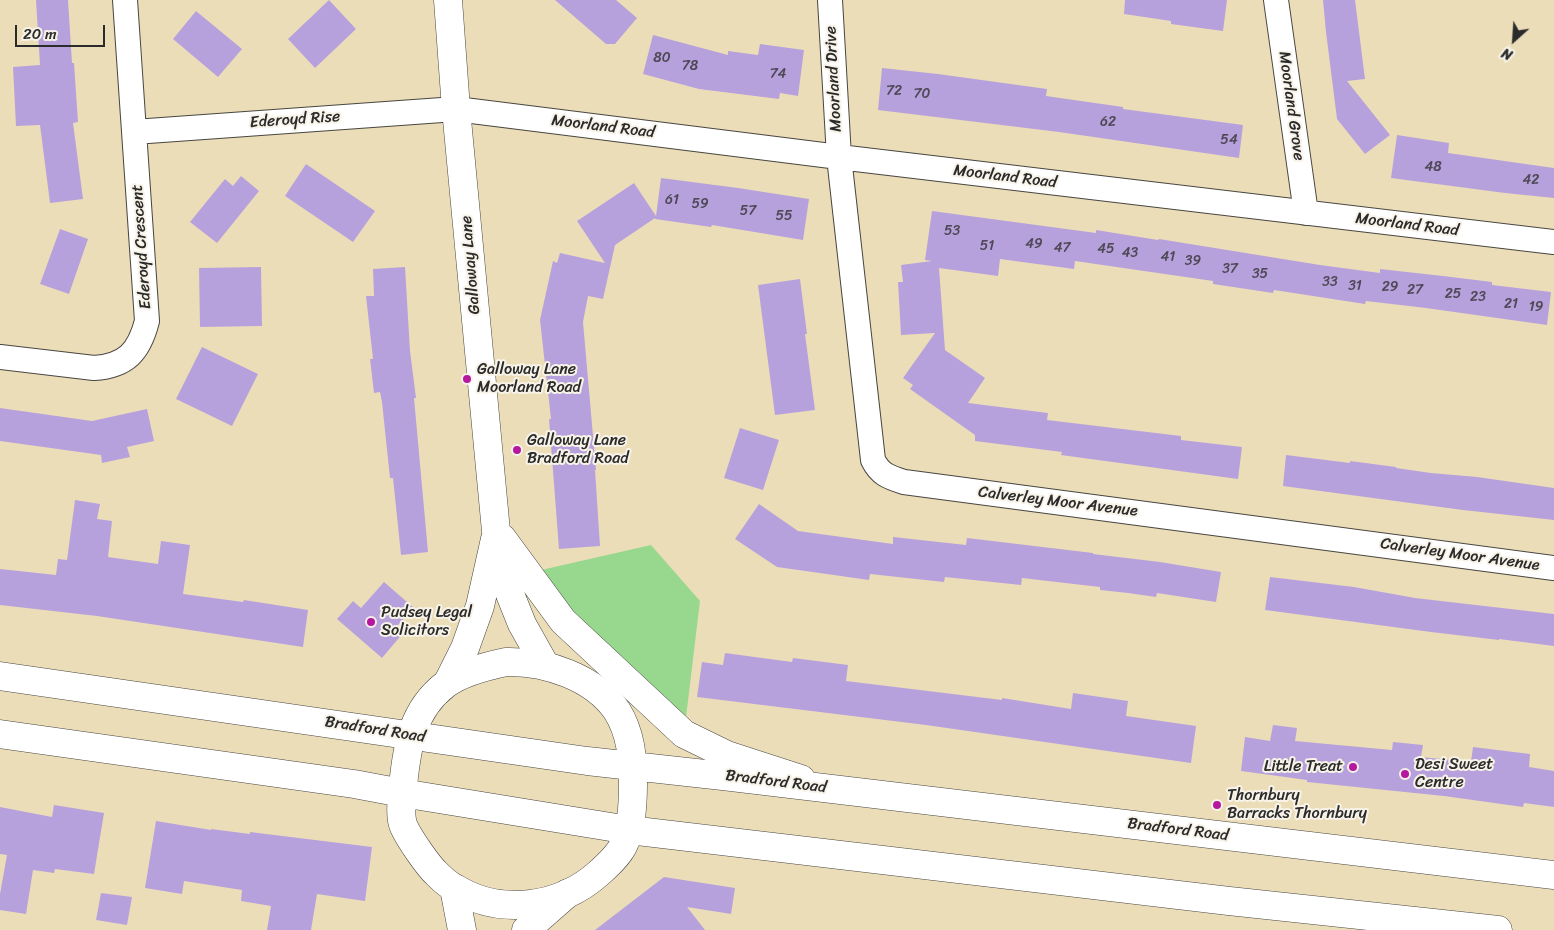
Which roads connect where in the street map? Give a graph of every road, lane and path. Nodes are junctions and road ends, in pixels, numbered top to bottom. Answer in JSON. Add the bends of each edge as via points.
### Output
{"nodes":[{"id":1,"x":124,"y":0,"type":"edge"},
{"id":2,"x":448,"y":0,"type":"edge"},
{"id":3,"x":830,"y":0,"type":"edge"},
{"id":4,"x":1276,"y":0,"type":"edge"},
{"id":5,"x":456,"y":109,"type":"junction"},
{"id":6,"x":134,"y":132,"type":"junction"},
{"id":7,"x":839,"y":158,"type":"junction"},
{"id":8,"x":1306,"y":212,"type":"junction"},
{"id":9,"x":1554,"y":242,"type":"edge"},
{"id":10,"x":0,"y":357,"type":"edge"},
{"id":11,"x":496,"y":531,"type":"junction"},
{"id":12,"x":1554,"y":568,"type":"edge"},
{"id":13,"x":545,"y":665,"type":"junction"},
{"id":14,"x":0,"y":676,"type":"edge"},
{"id":15,"x":448,"y":682,"type":"junction"},
{"id":16,"x":0,"y":734,"type":"edge"},
{"id":17,"x":410,"y":735,"type":"junction"},
{"id":18,"x":633,"y":767,"type":"junction"},
{"id":19,"x":834,"y":790,"type":"junction"},
{"id":20,"x":402,"y":793,"type":"junction"},
{"id":21,"x":629,"y":830,"type":"junction"},
{"id":22,"x":1554,"y":875,"type":"edge"},
{"id":23,"x":454,"y":888,"type":"junction"},
{"id":24,"x":568,"y":893,"type":"junction"},
{"id":25,"x":462,"y":930,"type":"edge"},
{"id":26,"x":526,"y":930,"type":"edge"},
{"id":27,"x":1498,"y":930,"type":"edge"}],
"edges":[{"from":1,"to":6,"type":"street","name":"Ederoyd Crescent"},
{"from":2,"to":5,"type":"main road","name":"Galloway Lane"},
{"from":3,"to":7,"type":"street","name":"Moorland Drive"},
{"from":4,"to":8,"type":"street","name":"Moorland Grove"},
{"from":5,"to":6,"type":"street","name":"Ederoyd Rise"},
{"from":5,"to":7,"type":"street","name":"Moorland Road"},
{"from":5,"to":11,"type":"main road","name":"Galloway Lane"},
{"from":6,"to":10,"type":"street","name":"Ederoyd Crescent","via":[[146,321],[134,352],[121,363],[107,368]]},
{"from":7,"to":8,"type":"street","name":"Moorland Road"},
{"from":7,"to":12,"type":"street","name":"Calverley Moor Avenue","via":[[872,460],[884,474],[904,482]]},
{"from":8,"to":9,"type":"street","name":"Moorland Road"},
{"from":11,"to":13,"type":"main road","name":"Galloway Lane","via":[[510,594],[526,633]]},
{"from":11,"to":15,"type":"main road","name":"Galloway Lane","via":[[480,606]]},
{"from":11,"to":19,"type":"main road","via":[[563,621],[684,734],[727,755]]},
{"from":13,"to":15,"type":"main road","via":[[506,662]]},
{"from":13,"to":18,"type":"main road","via":[[583,682],[617,710],[631,748]]},
{"from":14,"to":17,"type":"main road","name":"Bradford Road"},
{"from":15,"to":17,"type":"main road","via":[[420,714]]},
{"from":16,"to":20,"type":"main road","via":[[263,770]]},
{"from":17,"to":18,"type":"main road","name":"Bradford Road"},
{"from":17,"to":20,"type":"main road"},
{"from":18,"to":19,"type":"main road","name":"Bradford Road"},
{"from":18,"to":21,"type":"main road"},
{"from":19,"to":22,"type":"main road","name":"Bradford Road"},
{"from":20,"to":21,"type":"main road"},
{"from":20,"to":23,"type":"main road","via":[[404,827],[434,872]]},
{"from":21,"to":24,"type":"main road","via":[[624,845],[608,865],[590,881]]},
{"from":21,"to":27,"type":"main road"},
{"from":23,"to":24,"type":"main road","via":[[472,897],[516,906],[543,902]]},
{"from":23,"to":25,"type":"main road"},
{"from":24,"to":26,"type":"main road"}]}
